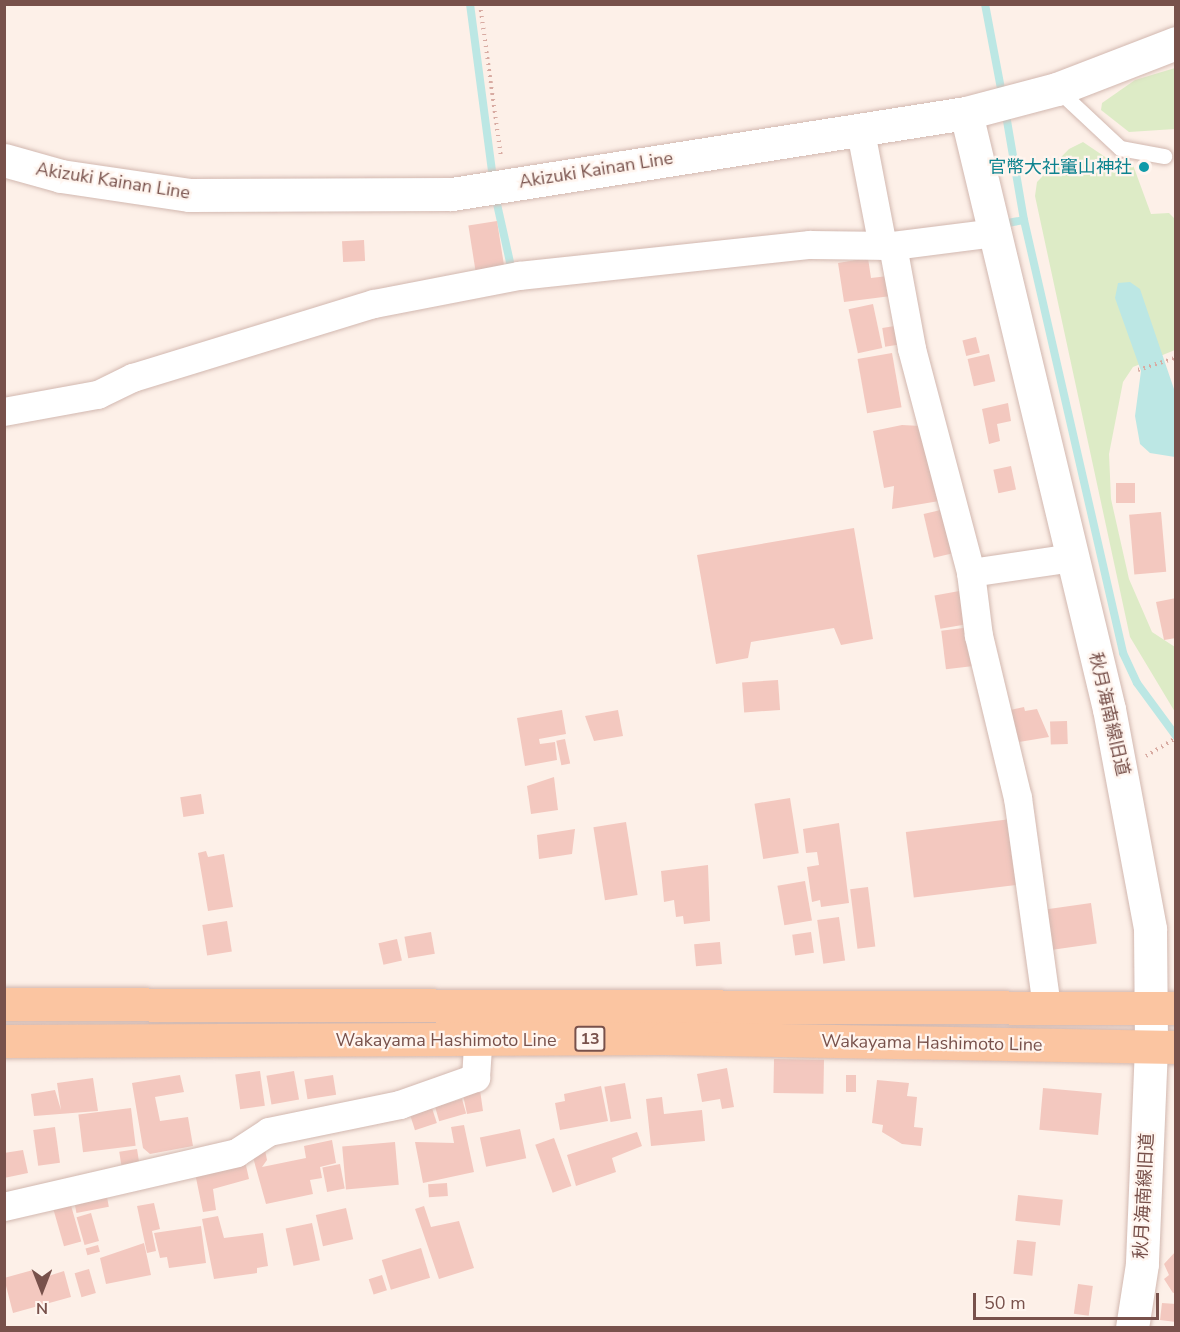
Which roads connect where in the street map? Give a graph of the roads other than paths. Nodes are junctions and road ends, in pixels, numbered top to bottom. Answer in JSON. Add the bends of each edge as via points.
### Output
{"nodes":[{"id":1,"x":1176,"y":43,"type":"edge"},
{"id":2,"x":1057,"y":89,"type":"junction"},
{"id":3,"x":975,"y":111,"type":"junction"},
{"id":4,"x":861,"y":132,"type":"junction"},
{"id":5,"x":1164,"y":156,"type":"dead end"},
{"id":6,"x":4,"y":160,"type":"edge"},
{"id":7,"x":996,"y":233,"type":"junction"},
{"id":8,"x":888,"y":246,"type":"junction"},
{"id":9,"x":4,"y":412,"type":"edge"},
{"id":10,"x":1072,"y":558,"type":"junction"},
{"id":11,"x":972,"y":573,"type":"junction"},
{"id":12,"x":4,"y":1004,"type":"edge"},
{"id":13,"x":1047,"y":1008,"type":"junction"},
{"id":14,"x":1163,"y":1008,"type":"edge"},
{"id":15,"x":480,"y":1024,"type":"junction"},
{"id":16,"x":4,"y":1041,"type":"edge"},
{"id":17,"x":1163,"y":1047,"type":"edge"},
{"id":18,"x":4,"y":1207,"type":"edge"},
{"id":19,"x":1132,"y":1328,"type":"edge"}],
"edges":[{"from":1,"to":2,"type":"street","name":"Akizuki Kainan Line"},
{"from":2,"to":3,"type":"street","name":"Akizuki Kainan Line"},
{"from":2,"to":5,"type":"lane","via":[[1119,148]]},
{"from":3,"to":4,"type":"street","name":"Akizuki Kainan Line"},
{"from":3,"to":7,"type":"street","name":"秋月海南線旧道"},
{"from":4,"to":6,"type":"street","name":"Akizuki Kainan Line","via":[[385,198],[189,195],[61,176]]},
{"from":4,"to":8,"type":"street"},
{"from":7,"to":8,"type":"street"},
{"from":7,"to":10,"type":"street","name":"秋月海南線旧道"},
{"from":8,"to":9,"type":"street","via":[[810,245],[508,278],[374,304],[133,378],[98,395]]},
{"from":8,"to":11,"type":"street"},
{"from":10,"to":11,"type":"street"},
{"from":10,"to":14,"type":"street","name":"秋月海南線旧道","via":[[1139,846]]},
{"from":11,"to":13,"type":"street","via":[[979,636],[1018,798]]},
{"from":12,"to":15,"type":"main road","name":"Wakayama Hashimoto Line","number":"13"},
{"from":13,"to":14,"type":"main road","name":"Wakayama Hashimoto Line","number":"13"},
{"from":13,"to":15,"type":"main road","name":"Wakayama Hashimoto Line","number":"13"},
{"from":14,"to":17,"type":"street","name":"秋月海南線旧道"},
{"from":15,"to":16,"type":"main road","name":"Wakayama Hashimoto Line","number":"13"},
{"from":15,"to":17,"type":"main road","name":"Wakayama Hashimoto Line","number":"13"},
{"from":15,"to":18,"type":"street","via":[[476,1078],[400,1105],[269,1132],[237,1152]]},
{"from":17,"to":19,"type":"street","name":"秋月海南線旧道"}]}
